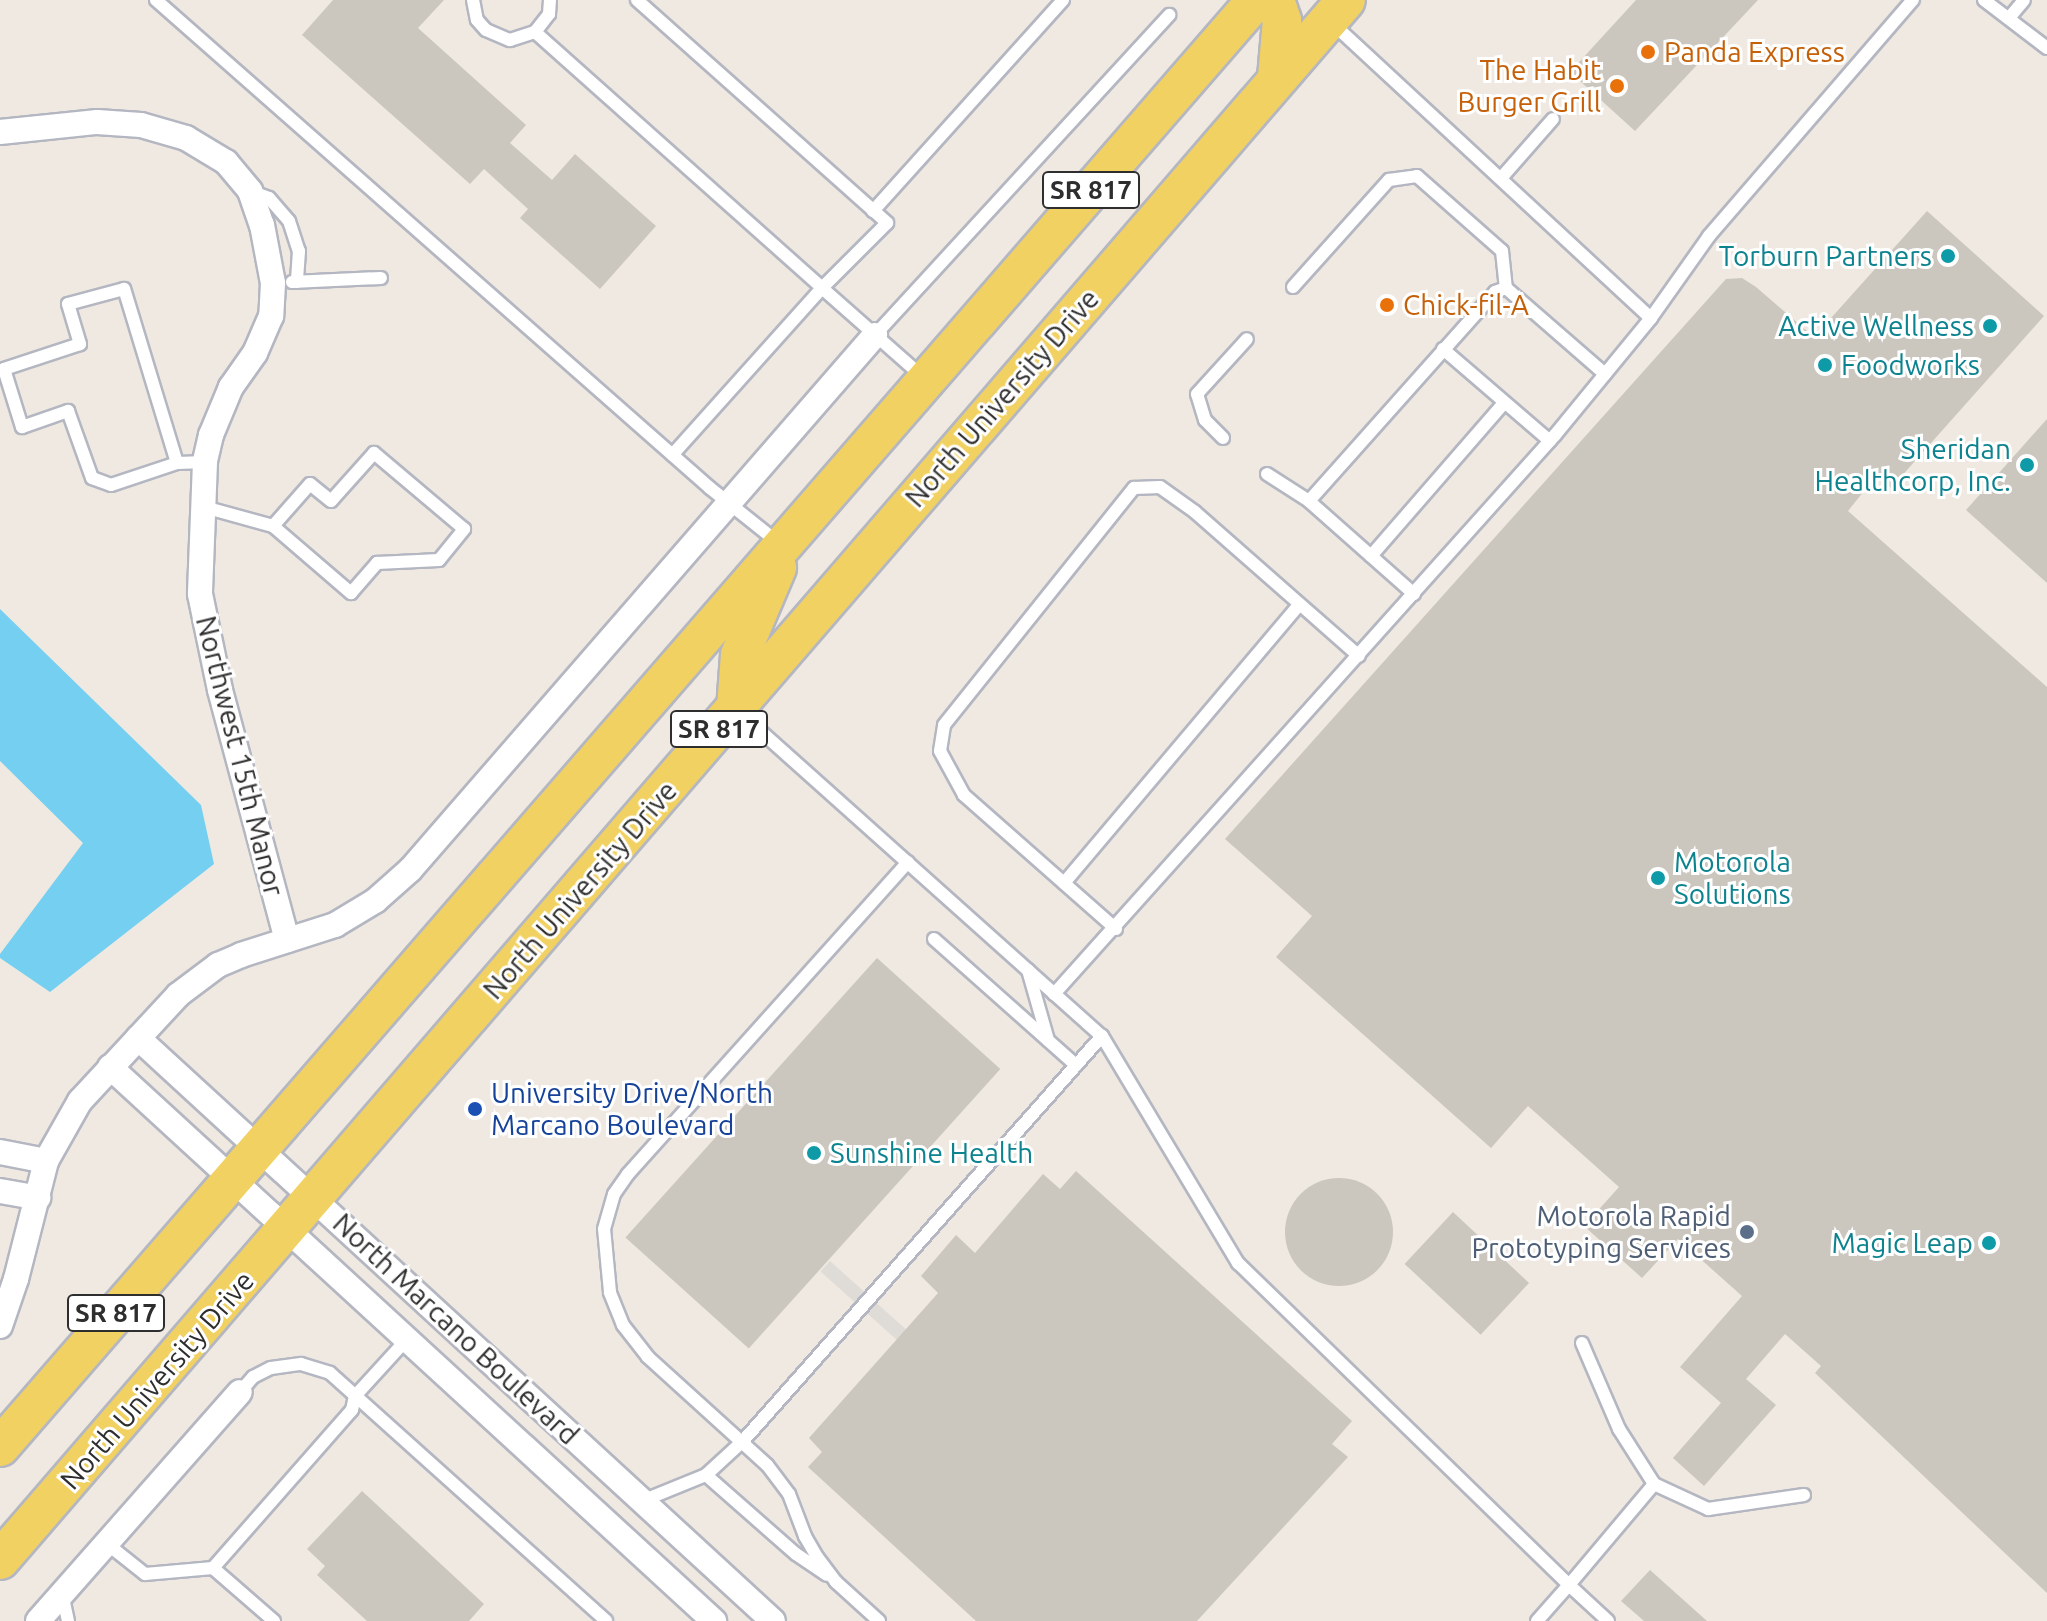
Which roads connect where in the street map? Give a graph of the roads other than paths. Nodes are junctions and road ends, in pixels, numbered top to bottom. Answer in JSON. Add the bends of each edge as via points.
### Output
{"nodes":[{"id":1,"x":156,"y":0,"type":"edge"},
{"id":2,"x":473,"y":0,"type":"edge"},
{"id":3,"x":550,"y":0,"type":"edge"},
{"id":4,"x":637,"y":0,"type":"edge"},
{"id":5,"x":1063,"y":0,"type":"edge"},
{"id":6,"x":1256,"y":0,"type":"edge"},
{"id":7,"x":1275,"y":0,"type":"edge"},
{"id":8,"x":1913,"y":0,"type":"edge"},
{"id":9,"x":1984,"y":0,"type":"edge"},
{"id":10,"x":2024,"y":0,"type":"edge"},
{"id":11,"x":1332,"y":7,"type":"edge"},
{"id":12,"x":1169,"y":15,"type":"dead end"},
{"id":13,"x":2009,"y":18,"type":"junction"},
{"id":14,"x":535,"y":32,"type":"junction"},
{"id":15,"x":2047,"y":48,"type":"edge"},
{"id":16,"x":1277,"y":77,"type":"junction"},
{"id":17,"x":1553,"y":119,"type":"dead end"},
{"id":18,"x":0,"y":132,"type":"edge"},
{"id":19,"x":1502,"y":177,"type":"junction"},
{"id":20,"x":873,"y":211,"type":"junction"},
{"id":21,"x":381,"y":278,"type":"dead end"},
{"id":22,"x":285,"y":282,"type":"junction"},
{"id":23,"x":1293,"y":287,"type":"dead end"},
{"id":24,"x":822,"y":288,"type":"junction"},
{"id":25,"x":1506,"y":288,"type":"junction"},
{"id":26,"x":1651,"y":318,"type":"junction"},
{"id":27,"x":875,"y":335,"type":"junction"},
{"id":28,"x":1247,"y":339,"type":"dead end"},
{"id":29,"x":1443,"y":349,"type":"junction"},
{"id":30,"x":1605,"y":374,"type":"junction"},
{"id":31,"x":926,"y":381,"type":"junction"},
{"id":32,"x":1504,"y":403,"type":"junction"},
{"id":33,"x":1223,"y":438,"type":"dead end"},
{"id":34,"x":1550,"y":441,"type":"junction"},
{"id":35,"x":672,"y":455,"type":"junction"},
{"id":36,"x":205,"y":462,"type":"junction"},
{"id":37,"x":177,"y":463,"type":"junction"},
{"id":38,"x":1267,"y":474,"type":"dead end"},
{"id":39,"x":1309,"y":501,"type":"junction"},
{"id":40,"x":730,"y":503,"type":"junction"},
{"id":41,"x":204,"y":507,"type":"junction"},
{"id":42,"x":273,"y":526,"type":"junction"},
{"id":43,"x":783,"y":546,"type":"junction"},
{"id":44,"x":1371,"y":556,"type":"junction"},
{"id":45,"x":1414,"y":594,"type":"junction"},
{"id":46,"x":1299,"y":605,"type":"junction"},
{"id":47,"x":1359,"y":656,"type":"junction"},
{"id":48,"x":736,"y":709,"type":"junction"},
{"id":49,"x":908,"y":862,"type":"junction"},
{"id":50,"x":1064,"y":883,"type":"junction"},
{"id":51,"x":1116,"y":929,"type":"junction"},
{"id":52,"x":934,"y":939,"type":"dead end"},
{"id":53,"x":287,"y":940,"type":"junction"},
{"id":54,"x":1028,"y":970,"type":"junction"},
{"id":55,"x":1054,"y":994,"type":"junction"},
{"id":56,"x":1102,"y":1036,"type":"junction"},
{"id":57,"x":138,"y":1038,"type":"junction"},
{"id":58,"x":1048,"y":1041,"type":"junction"},
{"id":59,"x":1076,"y":1065,"type":"junction"},
{"id":60,"x":110,"y":1067,"type":"junction"},
{"id":61,"x":259,"y":1148,"type":"junction"},
{"id":62,"x":0,"y":1152,"type":"edge"},
{"id":63,"x":46,"y":1161,"type":"junction"},
{"id":64,"x":233,"y":1179,"type":"junction"},
{"id":65,"x":0,"y":1191,"type":"edge"},
{"id":66,"x":38,"y":1198,"type":"junction"},
{"id":67,"x":314,"y":1199,"type":"junction"},
{"id":68,"x":288,"y":1230,"type":"junction"},
{"id":69,"x":0,"y":1326,"type":"edge"},
{"id":70,"x":407,"y":1339,"type":"junction"},
{"id":71,"x":1582,"y":1343,"type":"dead end"},
{"id":72,"x":240,"y":1392,"type":"joint"},
{"id":73,"x":355,"y":1396,"type":"junction"},
{"id":74,"x":743,"y":1441,"type":"junction"},
{"id":75,"x":0,"y":1447,"type":"edge"},
{"id":76,"x":706,"y":1475,"type":"junction"},
{"id":77,"x":1654,"y":1484,"type":"junction"},
{"id":78,"x":1804,"y":1495,"type":"dead end"},
{"id":79,"x":642,"y":1501,"type":"junction"},
{"id":80,"x":106,"y":1543,"type":"junction"},
{"id":81,"x":0,"y":1560,"type":"edge"},
{"id":82,"x":213,"y":1568,"type":"junction"},
{"id":83,"x":836,"y":1582,"type":"junction"},
{"id":84,"x":1569,"y":1585,"type":"junction"},
{"id":85,"x":62,"y":1593,"type":"junction"},
{"id":86,"x":765,"y":1618,"type":"edge"},
{"id":87,"x":38,"y":1621,"type":"edge"},
{"id":88,"x":68,"y":1621,"type":"edge"},
{"id":89,"x":274,"y":1621,"type":"edge"},
{"id":90,"x":606,"y":1621,"type":"edge"},
{"id":91,"x":714,"y":1621,"type":"edge"},
{"id":92,"x":879,"y":1621,"type":"edge"},
{"id":93,"x":1537,"y":1621,"type":"edge"},
{"id":94,"x":1608,"y":1621,"type":"edge"}],
"edges":[{"from":1,"to":35,"type":"lane"},
{"from":2,"to":14,"type":"lane","via":[[477,20],[497,37],[510,40]]},
{"from":3,"to":14,"type":"lane","via":[[549,14]]},
{"from":4,"to":20,"type":"lane"},
{"from":5,"to":20,"type":"lane"},
{"from":6,"to":31,"type":"main road","number":"SR 817"},
{"from":7,"to":16,"type":"main road","via":[[1282,20]]},
{"from":8,"to":26,"type":"lane","via":[[1709,236]]},
{"from":9,"to":13,"type":"lane"},
{"from":10,"to":13,"type":"lane"},
{"from":11,"to":16,"type":"main road","name":"North University Drive","number":"SR 817"},
{"from":11,"to":19,"type":"lane","via":[[1481,162]]},
{"from":12,"to":27,"type":"lane"},
{"from":13,"to":15,"type":"lane"},
{"from":14,"to":24,"type":"lane"},
{"from":16,"to":48,"type":"main road","name":"North University Drive","number":"SR 817"},
{"from":17,"to":19,"type":"lane"},
{"from":18,"to":22,"type":"street","name":"Northwest 15th Manor","via":[[97,122],[141,125],[186,138],[226,162],[250,191]]},
{"from":19,"to":26,"type":"lane"},
{"from":20,"to":24,"type":"lane","via":[[887,223]]},
{"from":21,"to":22,"type":"lane"},
{"from":22,"to":36,"type":"street","name":"Northwest 15th Manor","via":[[255,353],[231,387]]},
{"from":23,"to":25,"type":"lane","via":[[1389,180],[1417,176],[1502,251]]},
{"from":24,"to":27,"type":"lane"},
{"from":24,"to":35,"type":"lane"},
{"from":25,"to":29,"type":"lane","via":[[1495,292]]},
{"from":25,"to":30,"type":"lane"},
{"from":26,"to":30,"type":"lane"},
{"from":27,"to":31,"type":"lane"},
{"from":27,"to":40,"type":"street"},
{"from":28,"to":33,"type":"lane","via":[[1197,394],[1205,420]]},
{"from":29,"to":32,"type":"lane"},
{"from":29,"to":39,"type":"lane"},
{"from":30,"to":34,"type":"lane"},
{"from":31,"to":43,"type":"main road","number":"SR 817"},
{"from":32,"to":34,"type":"lane"},
{"from":32,"to":44,"type":"lane"},
{"from":34,"to":45,"type":"lane"},
{"from":35,"to":40,"type":"lane"},
{"from":36,"to":37,"type":"lane"},
{"from":36,"to":41,"type":"street","name":"Northwest 15th Manor"},
{"from":37,"to":37,"type":"lane","via":[[111,485],[92,478],[68,411],[22,427],[4,369],[80,344],[68,304],[124,289]]},
{"from":38,"to":39,"type":"lane"},
{"from":39,"to":44,"type":"lane"},
{"from":40,"to":43,"type":"lane"},
{"from":40,"to":53,"type":"street","via":[[410,870],[375,901],[335,925]]},
{"from":41,"to":42,"type":"lane"},
{"from":41,"to":53,"type":"street","name":"Northwest 15th Manor","via":[[203,608]]},
{"from":42,"to":42,"type":"lane","via":[[351,593],[377,563],[439,560],[464,529],[374,453],[331,501],[310,484]]},
{"from":43,"to":48,"type":"main road","via":[[772,585],[740,655]]},
{"from":43,"to":61,"type":"main road","number":"SR 817"},
{"from":44,"to":45,"type":"lane"},
{"from":45,"to":47,"type":"lane"},
{"from":46,"to":47,"type":"lane"},
{"from":46,"to":50,"type":"lane"},
{"from":46,"to":50,"type":"lane","via":[[1160,487],[1134,488],[944,725],[940,751],[964,795]]},
{"from":47,"to":51,"type":"lane"},
{"from":48,"to":49,"type":"lane"},
{"from":48,"to":67,"type":"main road","name":"North University Drive","number":"SR 817"},
{"from":49,"to":54,"type":"lane"},
{"from":49,"to":74,"type":"lane","via":[[628,1174],[605,1214],[608,1281],[623,1325],[648,1357]]},
{"from":50,"to":51,"type":"lane"},
{"from":51,"to":55,"type":"lane"},
{"from":52,"to":58,"type":"lane"},
{"from":53,"to":57,"type":"street","via":[[218,965],[178,995]]},
{"from":54,"to":55,"type":"lane"},
{"from":54,"to":58,"type":"lane"},
{"from":55,"to":56,"type":"lane"},
{"from":56,"to":59,"type":"lane"},
{"from":56,"to":84,"type":"lane","via":[[1238,1263]]},
{"from":57,"to":60,"type":"street"},
{"from":57,"to":61,"type":"street","name":"North Marcano Boulevard"},
{"from":58,"to":59,"type":"lane"},
{"from":59,"to":74,"type":"lane"},
{"from":60,"to":63,"type":"street","via":[[80,1101]]},
{"from":60,"to":64,"type":"street","name":"North Marcano Boulevard"},
{"from":61,"to":64,"type":"main road","number":"SR 817"},
{"from":61,"to":67,"type":"street","name":"North Marcano Boulevard"},
{"from":62,"to":63,"type":"street"},
{"from":63,"to":66,"type":"street"},
{"from":64,"to":68,"type":"street","name":"North Marcano Boulevard"},
{"from":64,"to":75,"type":"main road","number":"SR 817"},
{"from":65,"to":66,"type":"street"},
{"from":66,"to":69,"type":"street"},
{"from":67,"to":68,"type":"main road","name":"North University Drive","number":"SR 817"},
{"from":67,"to":79,"type":"street","name":"North Marcano Boulevard"},
{"from":68,"to":70,"type":"street","name":"North Marcano Boulevard"},
{"from":68,"to":81,"type":"main road","name":"North University Drive","number":"SR 817"},
{"from":70,"to":73,"type":"lane"},
{"from":70,"to":91,"type":"street","name":"North Marcano Boulevard"},
{"from":71,"to":77,"type":"lane","via":[[1619,1429]]},
{"from":72,"to":73,"type":"lane","via":[[271,1368],[301,1364],[330,1373]]},
{"from":72,"to":80,"type":"street"},
{"from":73,"to":82,"type":"lane","via":[[352,1410]]},
{"from":73,"to":90,"type":"lane"},
{"from":74,"to":76,"type":"lane"},
{"from":74,"to":83,"type":"lane","via":[[789,1494],[805,1536]]},
{"from":76,"to":79,"type":"lane"},
{"from":76,"to":83,"type":"lane"},
{"from":77,"to":78,"type":"lane","via":[[1708,1509]]},
{"from":77,"to":84,"type":"lane"},
{"from":79,"to":86,"type":"street","name":"North Marcano Boulevard"},
{"from":80,"to":82,"type":"lane","via":[[145,1574]]},
{"from":80,"to":85,"type":"street"},
{"from":82,"to":89,"type":"lane"},
{"from":83,"to":92,"type":"lane"},
{"from":84,"to":93,"type":"lane"},
{"from":84,"to":94,"type":"lane"},
{"from":85,"to":87,"type":"street"},
{"from":85,"to":88,"type":"lane"}]}
